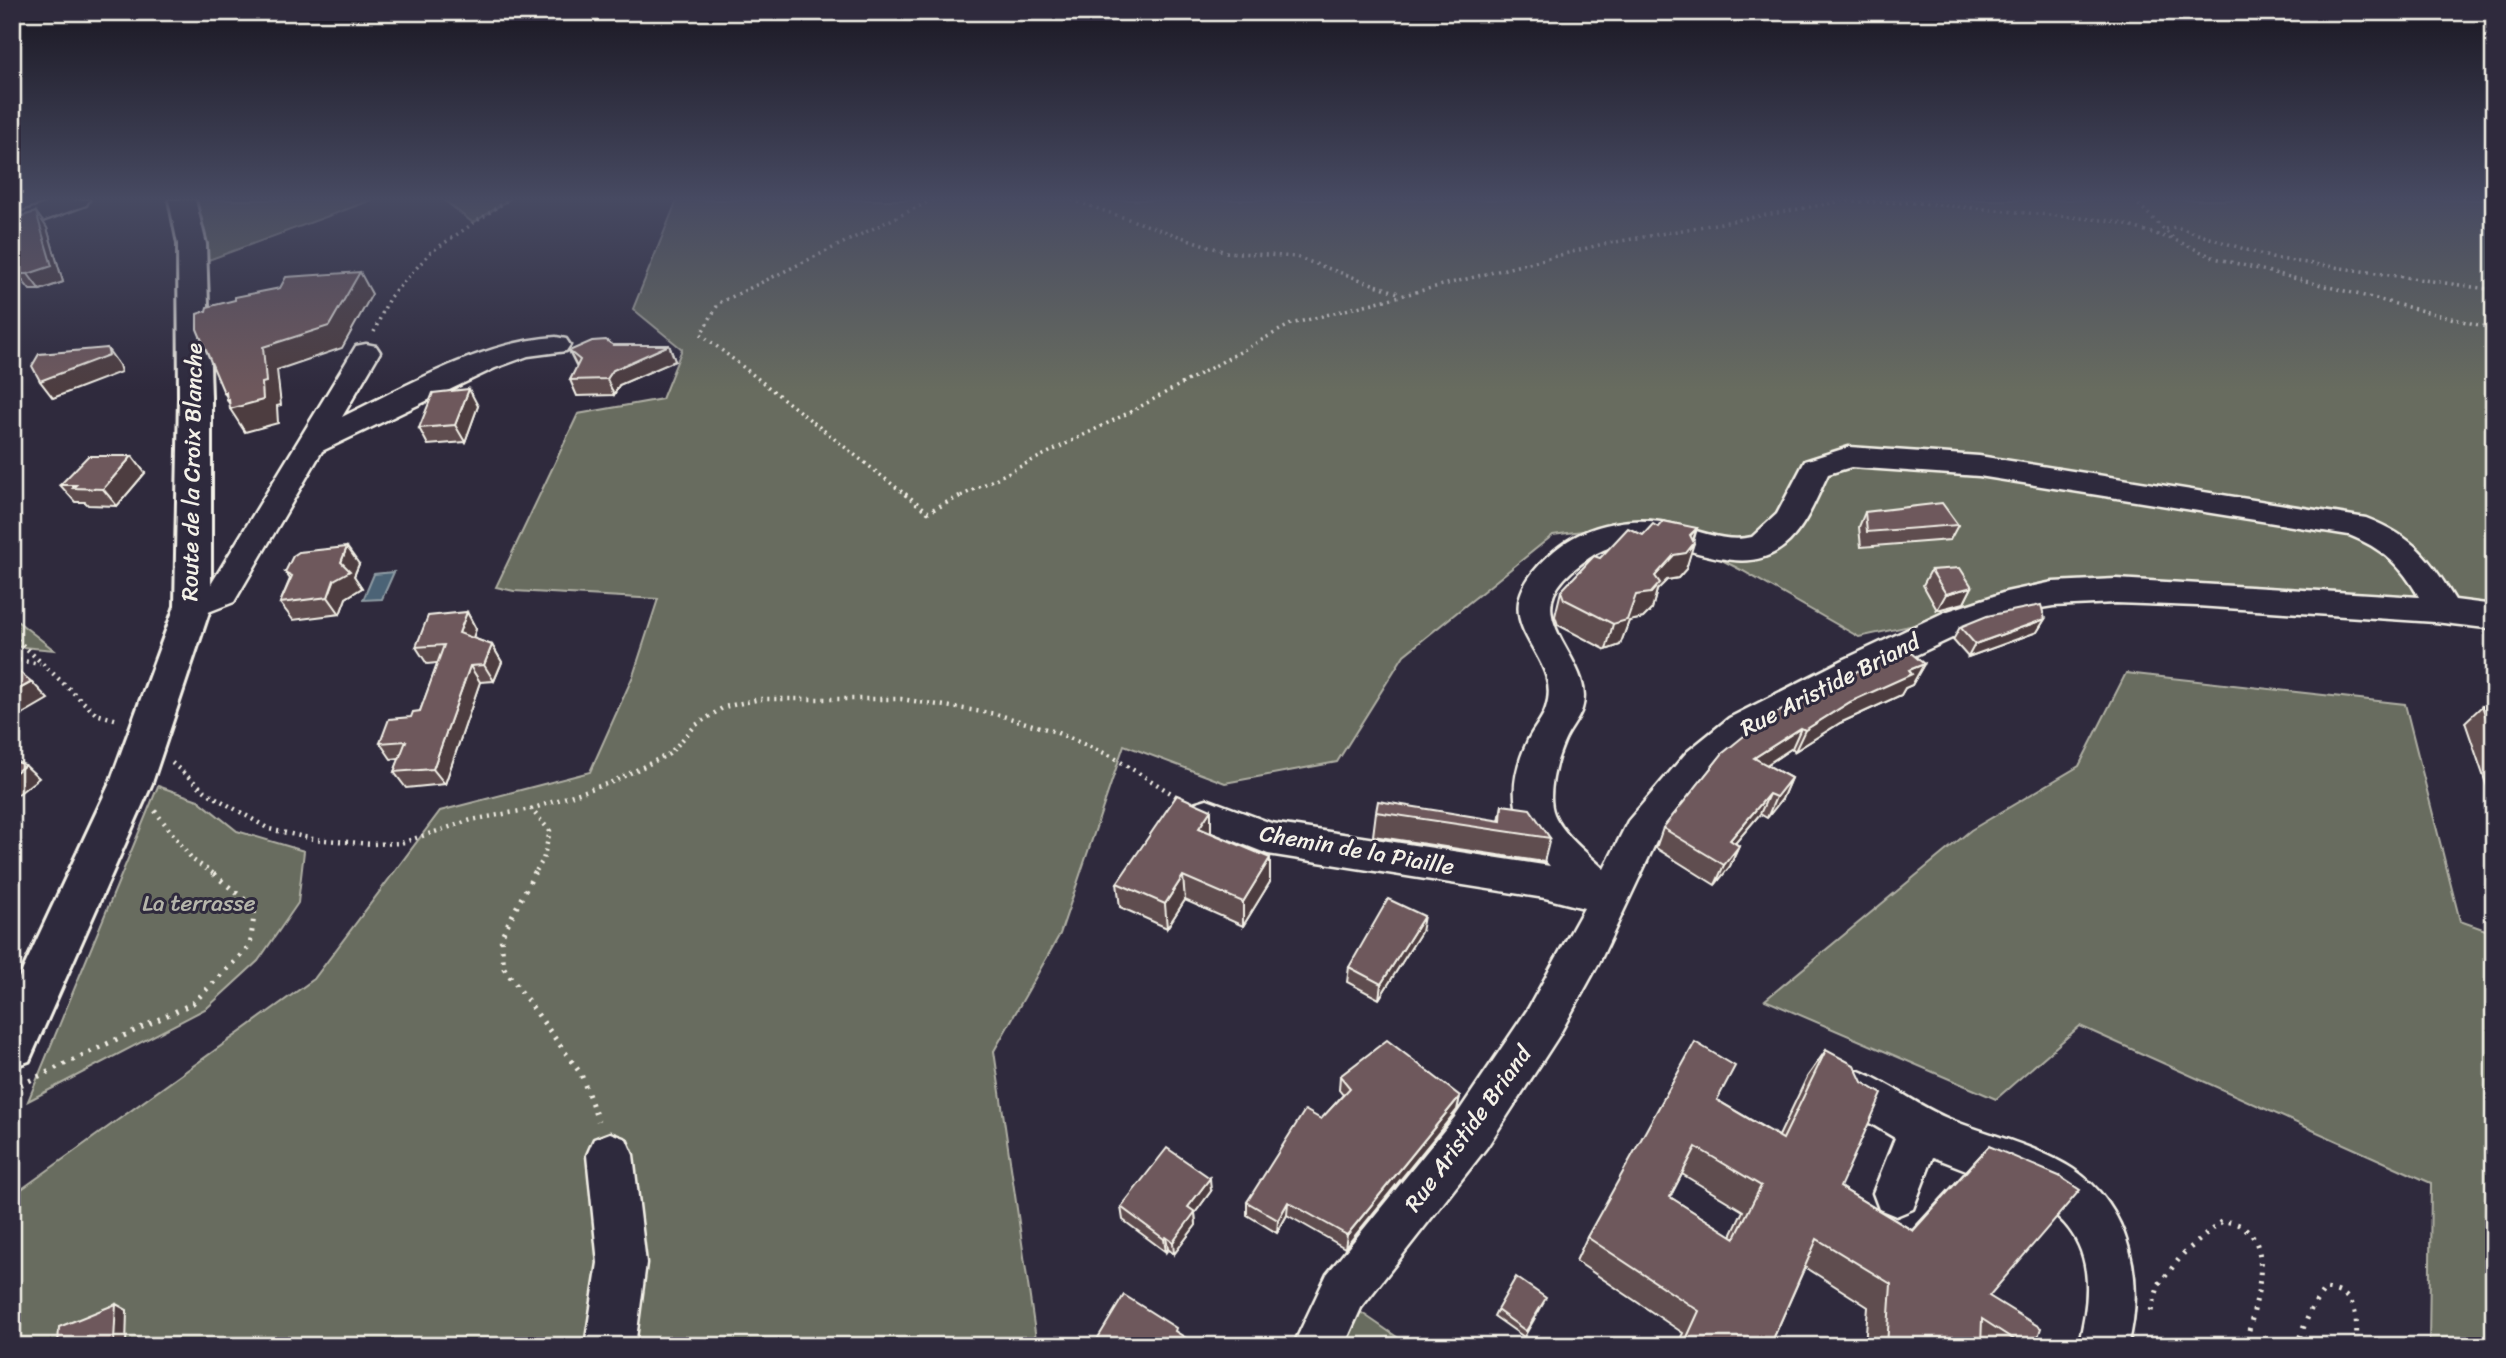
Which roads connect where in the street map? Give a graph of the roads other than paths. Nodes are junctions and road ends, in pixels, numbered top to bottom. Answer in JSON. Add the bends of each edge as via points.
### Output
{"nodes":[{"id":1,"x":192,"y":263,"type":"edge"},
{"id":2,"x":556,"y":345,"type":"dead end"},
{"id":3,"x":366,"y":352,"type":"road end"},
{"id":4,"x":313,"y":444,"type":"junction"},
{"id":5,"x":207,"y":600,"type":"junction"},
{"id":6,"x":2444,"y":611,"type":"junction"},
{"id":7,"x":2494,"y":617,"type":"edge"},
{"id":8,"x":1207,"y":814,"type":"edge"},
{"id":9,"x":1608,"y":898,"type":"junction"},
{"id":10,"x":12,"y":1045,"type":"edge"},
{"id":11,"x":1859,"y":1092,"type":"edge"},
{"id":12,"x":1921,"y":1129,"type":"junction"},
{"id":13,"x":610,"y":1155,"type":"road end"},
{"id":14,"x":1896,"y":1193,"type":"dead end"},
{"id":15,"x":610,"y":1346,"type":"edge"},
{"id":16,"x":1318,"y":1346,"type":"edge"},
{"id":17,"x":2103,"y":1346,"type":"edge"}],
"edges":[{"from":1,"to":5,"type":"main road","name":"Route de la Croix Blanche"},
{"from":2,"to":4,"type":"street","via":[[526,347],[496,357]]},
{"from":3,"to":4,"type":"street"},
{"from":4,"to":5,"type":"street"},
{"from":5,"to":10,"type":"main road","name":"Route de la Croix Blanche","via":[[171,668],[157,742],[131,783]]},
{"from":6,"to":7,"type":"street","name":"Rue Aristide Briand"},
{"from":6,"to":9,"type":"street","name":"Rue Aristide Briand","via":[[2116,591],[2053,594],[1984,611],[1857,668],[1742,728],[1700,762],[1669,796],[1642,832]]},
{"from":6,"to":9,"type":"street","via":[[2405,550],[2384,535],[2355,525],[1979,466],[1849,457],[1816,468],[1781,532],[1761,547],[1731,550],[1673,534],[1626,531],[1580,545],[1552,570],[1535,599],[1534,618],[1555,654],[1565,706],[1549,732],[1535,775],[1535,817],[1581,875]]},
{"from":8,"to":9,"type":"street","name":"Chemin de la Piaille","via":[[1268,838],[1545,881]]},
{"from":9,"to":16,"type":"street","name":"Rue Aristide Briand","via":[[1544,1023],[1471,1132],[1344,1291]]},
{"from":11,"to":12,"type":"street"},
{"from":12,"to":14,"type":"street"},
{"from":12,"to":17,"type":"street","via":[[2036,1173],[2071,1193],[2096,1220],[2109,1254],[2111,1303]]},
{"from":13,"to":15,"type":"street","via":[[622,1263]]}]}
